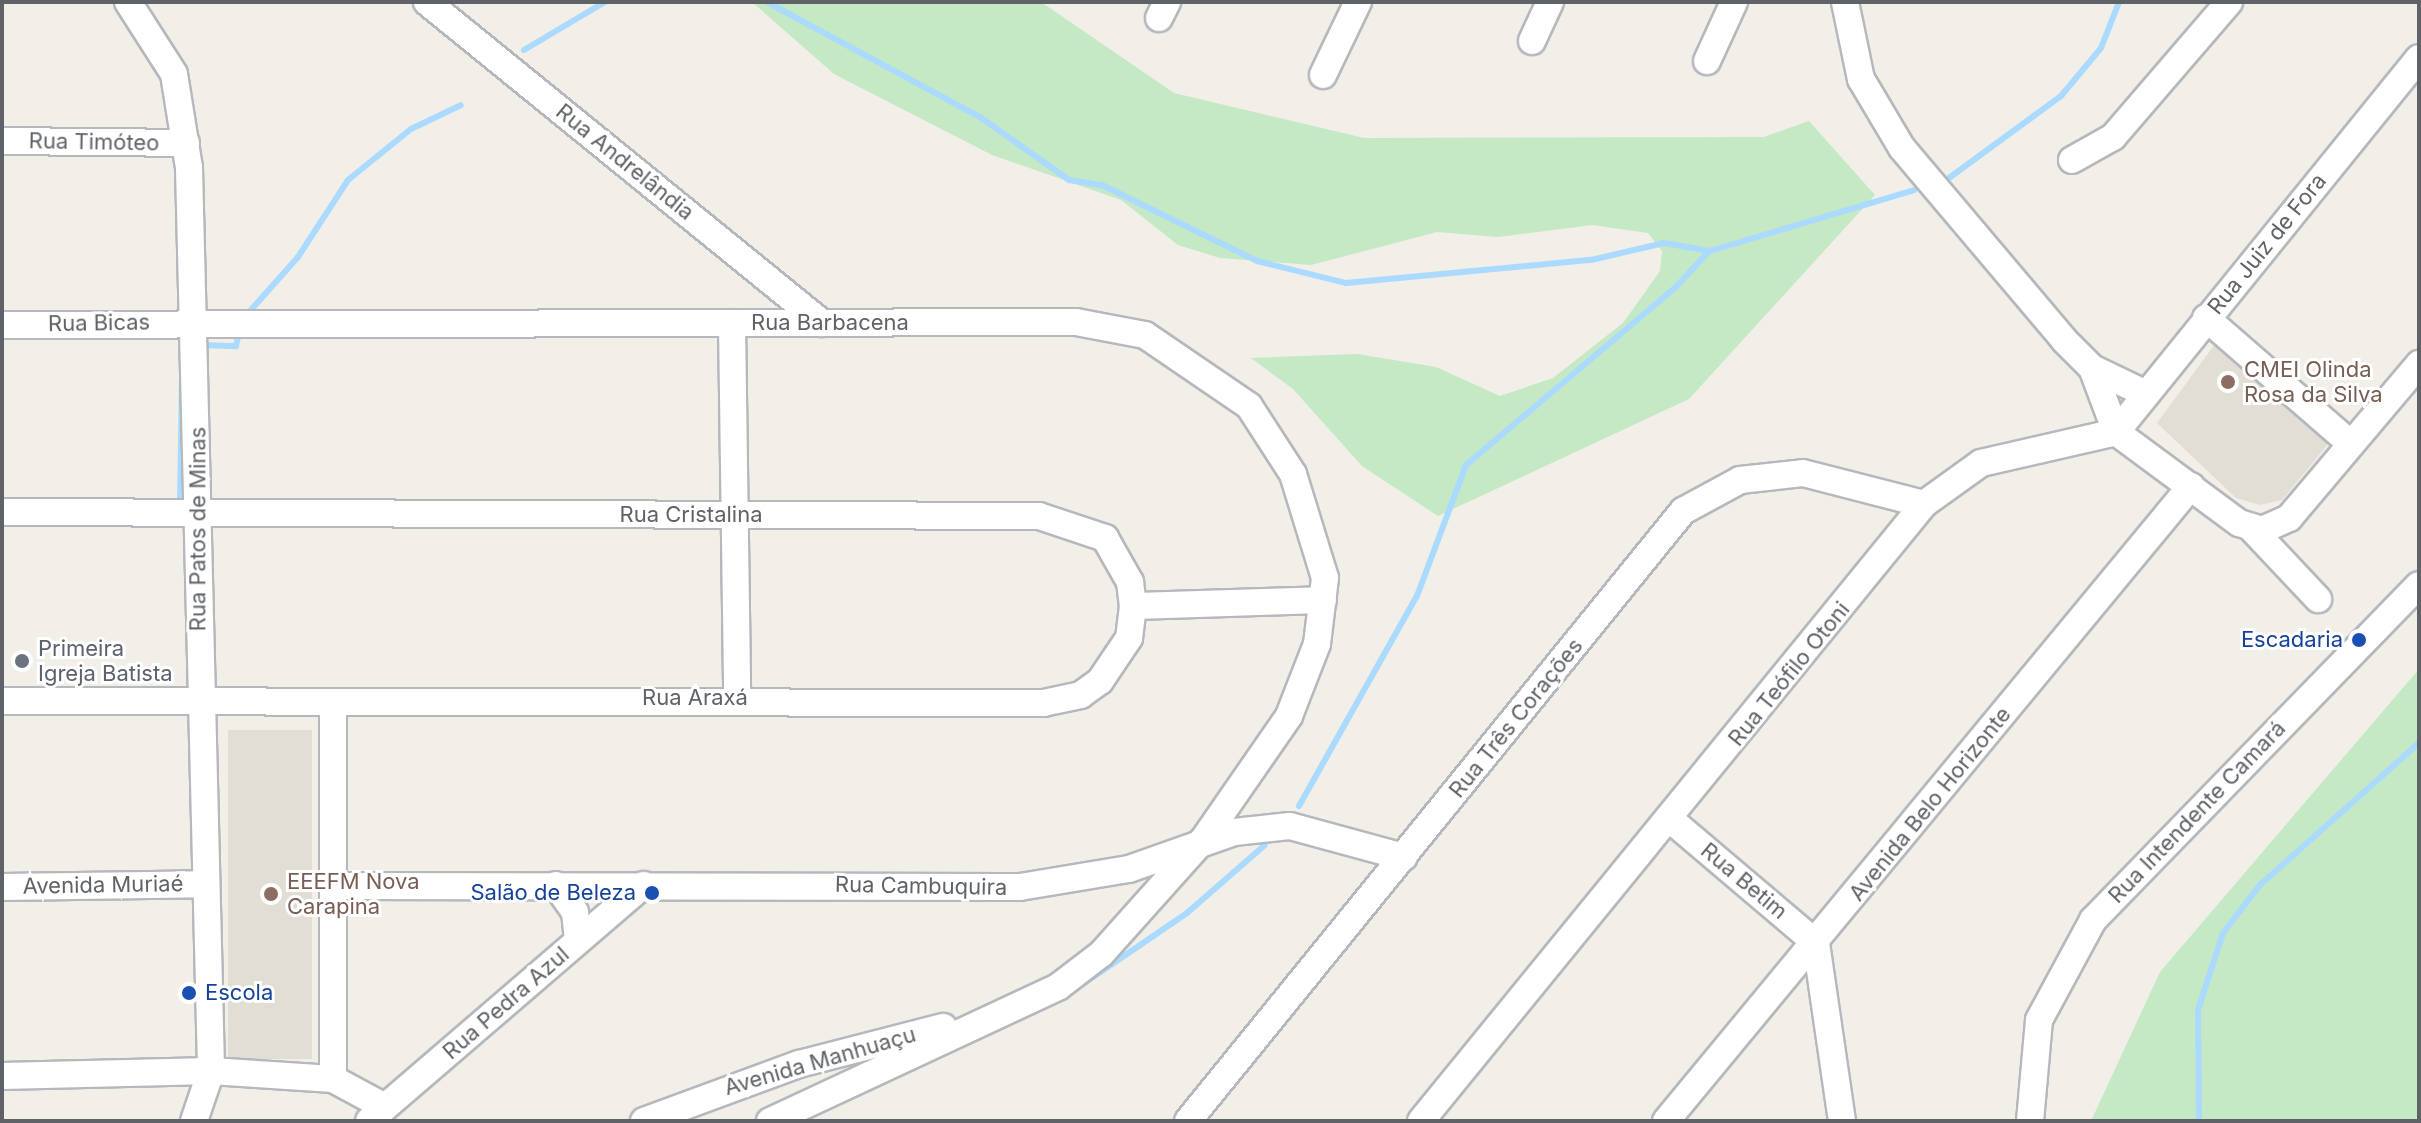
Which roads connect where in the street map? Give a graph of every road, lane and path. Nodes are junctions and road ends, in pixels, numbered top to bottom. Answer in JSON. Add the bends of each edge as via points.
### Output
{"nodes":[{"id":1,"x":128,"y":2,"type":"edge"},
{"id":2,"x":427,"y":2,"type":"edge"},
{"id":3,"x":1358,"y":2,"type":"edge"},
{"id":4,"x":1550,"y":2,"type":"edge"},
{"id":5,"x":1734,"y":2,"type":"edge"},
{"id":6,"x":1845,"y":2,"type":"edge"},
{"id":7,"x":2229,"y":2,"type":"edge"},
{"id":8,"x":1532,"y":41,"type":"dead end"},
{"id":9,"x":2419,"y":58,"type":"edge"},
{"id":10,"x":1707,"y":61,"type":"dead end"},
{"id":11,"x":1323,"y":75,"type":"dead end"},
{"id":12,"x":2,"y":141,"type":"edge"},
{"id":13,"x":186,"y":143,"type":"junction"},
{"id":14,"x":2072,"y":160,"type":"dead end"},
{"id":15,"x":2206,"y":318,"type":"junction"},
{"id":16,"x":197,"y":320,"type":"junction"},
{"id":17,"x":732,"y":323,"type":"junction"},
{"id":18,"x":822,"y":323,"type":"junction"},
{"id":19,"x":2,"y":325,"type":"edge"},
{"id":20,"x":2419,"y":364,"type":"edge"},
{"id":21,"x":2092,"y":368,"type":"junction"},
{"id":22,"x":2146,"y":394,"type":"junction"},
{"id":23,"x":2116,"y":432,"type":"junction"},
{"id":24,"x":2350,"y":443,"type":"junction"},
{"id":25,"x":2152,"y":458,"type":"junction"},
{"id":26,"x":2191,"y":486,"type":"junction"},
{"id":27,"x":1924,"y":504,"type":"junction"},
{"id":28,"x":2,"y":512,"type":"edge"},
{"id":29,"x":197,"y":515,"type":"junction"},
{"id":30,"x":733,"y":515,"type":"junction"},
{"id":31,"x":2246,"y":527,"type":"junction"},
{"id":32,"x":2419,"y":585,"type":"edge"},
{"id":33,"x":1324,"y":589,"type":"junction"},
{"id":34,"x":2318,"y":599,"type":"dead end"},
{"id":35,"x":1133,"y":606,"type":"junction"},
{"id":36,"x":737,"y":697,"type":"junction"},
{"id":37,"x":199,"y":700,"type":"junction"},
{"id":38,"x":2,"y":701,"type":"edge"},
{"id":39,"x":333,"y":702,"type":"junction"},
{"id":40,"x":1671,"y":820,"type":"junction"},
{"id":41,"x":1203,"y":840,"type":"junction"},
{"id":42,"x":1404,"y":857,"type":"junction"},
{"id":43,"x":205,"y":884,"type":"junction"},
{"id":44,"x":556,"y":885,"type":"junction"},
{"id":45,"x":643,"y":885,"type":"junction"},
{"id":46,"x":336,"y":886,"type":"junction"},
{"id":47,"x":2,"y":887,"type":"edge"},
{"id":48,"x":578,"y":941,"type":"junction"},
{"id":49,"x":1816,"y":943,"type":"junction"},
{"id":50,"x":1000,"y":1012,"type":"junction"},
{"id":51,"x":211,"y":1071,"type":"junction"},
{"id":52,"x":2,"y":1076,"type":"edge"},
{"id":53,"x":333,"y":1079,"type":"junction"},
{"id":54,"x":377,"y":1114,"type":"edge"},
{"id":55,"x":194,"y":1121,"type":"edge"},
{"id":56,"x":644,"y":1121,"type":"edge"},
{"id":57,"x":770,"y":1121,"type":"edge"},
{"id":58,"x":1188,"y":1121,"type":"edge"},
{"id":59,"x":1421,"y":1121,"type":"edge"},
{"id":60,"x":1666,"y":1121,"type":"edge"},
{"id":61,"x":1842,"y":1121,"type":"edge"},
{"id":62,"x":2030,"y":1121,"type":"edge"}],
"edges":[{"from":1,"to":13,"type":"street","name":"Rua Patos de Minas","via":[[174,74]]},
{"from":2,"to":18,"type":"street","name":"Rua Andrelândia"},
{"from":3,"to":11,"type":"street"},
{"from":4,"to":8,"type":"street"},
{"from":5,"to":10,"type":"street"},
{"from":6,"to":21,"type":"street","via":[[1861,79],[1902,148]]},
{"from":7,"to":14,"type":"street","via":[[2113,137]]},
{"from":9,"to":15,"type":"street","name":"Rua Juiz de Fora"},
{"from":12,"to":13,"type":"street","name":"Rua Timóteo"},
{"from":13,"to":16,"type":"street","name":"Rua Patos de Minas"},
{"from":15,"to":22,"type":"street","name":"Rua Juiz de Fora"},
{"from":15,"to":24,"type":"street"},
{"from":16,"to":17,"type":"street","name":"Rua Barbacena"},
{"from":16,"to":19,"type":"street","name":"Rua Bicas"},
{"from":16,"to":29,"type":"street","name":"Rua Patos de Minas"},
{"from":17,"to":18,"type":"street","name":"Rua Barbacena"},
{"from":17,"to":30,"type":"street"},
{"from":18,"to":33,"type":"street","name":"Rua Barbacena","via":[[1076,322],[1122,328],[1177,351],[1249,406],[1276,444],[1308,510]]},
{"from":20,"to":24,"type":"street"},
{"from":21,"to":22,"type":"street"},
{"from":21,"to":23,"type":"street"},
{"from":22,"to":23,"type":"street","name":"Rua Juiz de Fora"},
{"from":22,"to":25,"type":"street","via":[[2140,426]]},
{"from":23,"to":25,"type":"street"},
{"from":23,"to":27,"type":"street","name":"Rua Teófilo Otoni","via":[[1981,463]]},
{"from":24,"to":31,"type":"street","via":[[2289,518]]},
{"from":25,"to":26,"type":"street"},
{"from":26,"to":31,"type":"street"},
{"from":26,"to":49,"type":"street","name":"Avenida Belo Horizonte"},
{"from":27,"to":40,"type":"street","name":"Rua Teófilo Otoni"},
{"from":27,"to":42,"type":"street","name":"Rua Três Corações","via":[[1803,473],[1740,480],[1701,498]]},
{"from":28,"to":29,"type":"street","name":"Rua Cristalina"},
{"from":29,"to":30,"type":"street","name":"Rua Cristalina"},
{"from":29,"to":37,"type":"street","name":"Rua Patos de Minas"},
{"from":30,"to":35,"type":"street","name":"Rua Cristalina","via":[[1064,520],[1105,538],[1118,554]]},
{"from":30,"to":36,"type":"street"},
{"from":31,"to":34,"type":"street"},
{"from":32,"to":62,"type":"street","name":"Rua Intendente Camará","via":[[2093,920],[2039,1020]]},
{"from":33,"to":35,"type":"street"},
{"from":33,"to":41,"type":"street","via":[[1317,644],[1289,716]]},
{"from":35,"to":36,"type":"street","name":"Rua Araxá","via":[[1119,659],[1100,681],[1063,701]]},
{"from":36,"to":39,"type":"street","name":"Rua Araxá"},
{"from":37,"to":38,"type":"street","name":"Rua Araxá"},
{"from":37,"to":39,"type":"street","name":"Rua Araxá"},
{"from":37,"to":43,"type":"street","name":"Rua Patos de Minas"},
{"from":39,"to":46,"type":"street"},
{"from":40,"to":49,"type":"street","name":"Rua Betim"},
{"from":40,"to":59,"type":"street","name":"Rua Teófilo Otoni"},
{"from":41,"to":42,"type":"street","via":[[1290,826]]},
{"from":41,"to":45,"type":"street","name":"Rua Cambuquira","via":[[1129,869],[1020,887]]},
{"from":41,"to":50,"type":"street","name":"Avenida Manhuaçu","via":[[1101,954],[1058,987]]},
{"from":42,"to":58,"type":"street","name":"Rua Três Corações"},
{"from":43,"to":47,"type":"street","name":"Avenida Muriaé"},
{"from":43,"to":51,"type":"street","name":"Rua Patos de Minas"},
{"from":44,"to":45,"type":"street","name":"Rua Cambuquira"},
{"from":44,"to":46,"type":"street","name":"Rua Cambuquira"},
{"from":44,"to":48,"type":"street","via":[[575,912]]},
{"from":45,"to":48,"type":"street","name":"Rua Pedra Azul"},
{"from":46,"to":53,"type":"street"},
{"from":48,"to":54,"type":"street","name":"Rua Pedra Azul"},
{"from":49,"to":60,"type":"street","name":"Avenida Belo Horizonte"},
{"from":49,"to":61,"type":"street"},
{"from":50,"to":56,"type":"street","name":"Avenida Manhuaçu","via":[[799,1064]]},
{"from":50,"to":57,"type":"street","name":"Avenida Manhuaçu"},
{"from":51,"to":52,"type":"street"},
{"from":51,"to":53,"type":"street"},
{"from":51,"to":55,"type":"street"},
{"from":53,"to":54,"type":"street"}]}
